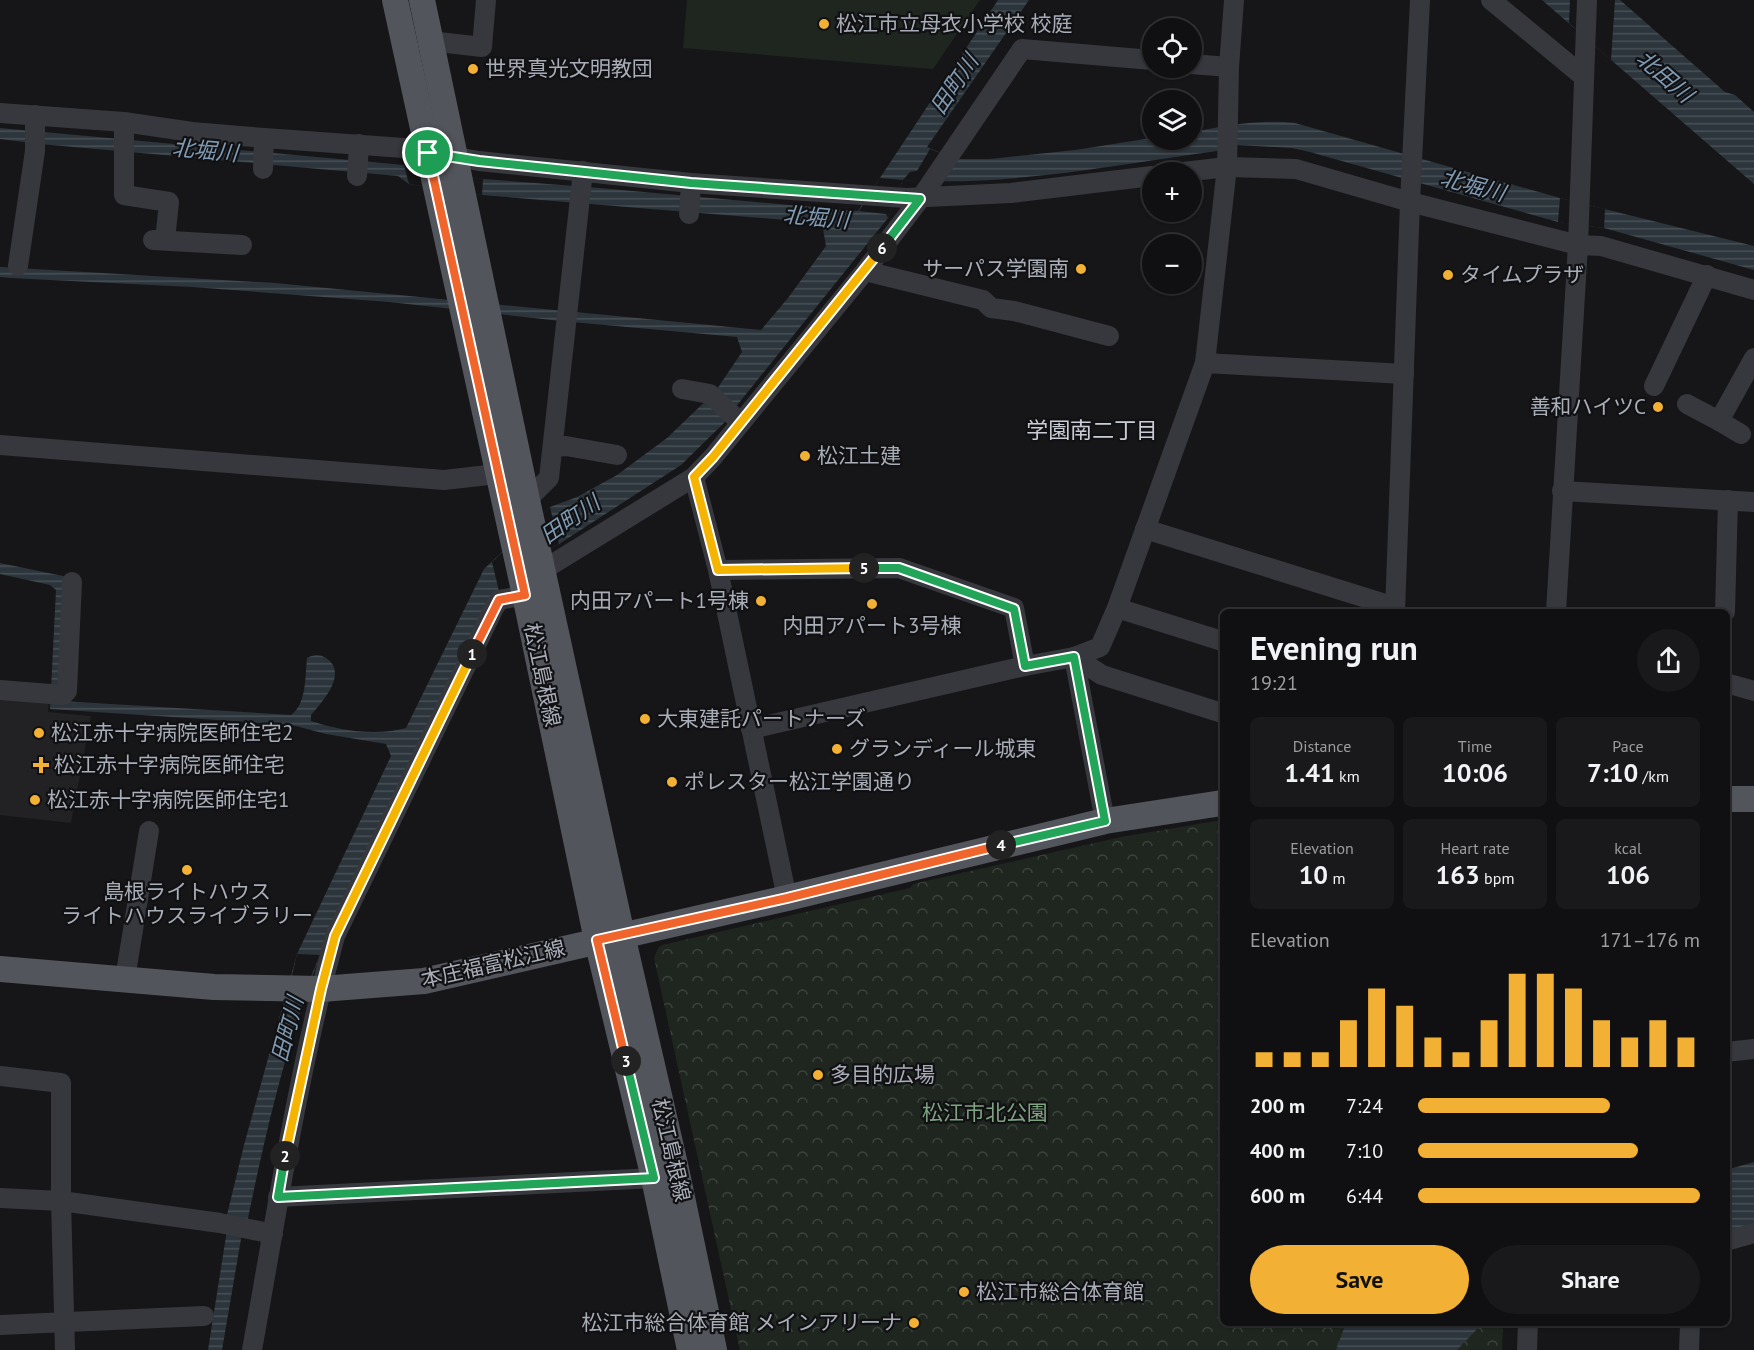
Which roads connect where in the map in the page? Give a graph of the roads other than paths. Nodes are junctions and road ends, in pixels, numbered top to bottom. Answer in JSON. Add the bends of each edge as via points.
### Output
{"nodes":[{"id":1,"x":395,"y":0,"type":"edge"},
{"id":2,"x":422,"y":0,"type":"edge"},
{"id":3,"x":486,"y":0,"type":"edge"},
{"id":4,"x":1234,"y":0,"type":"edge"},
{"id":5,"x":1420,"y":0,"type":"edge"},
{"id":6,"x":1491,"y":0,"type":"edge"},
{"id":7,"x":1587,"y":0,"type":"edge"},
{"id":8,"x":430,"y":41,"type":"junction"},
{"id":9,"x":1142,"y":59,"type":"edge"},
{"id":10,"x":1202,"y":65,"type":"edge"},
{"id":11,"x":1229,"y":67,"type":"junction"},
{"id":12,"x":1584,"y":70,"type":"junction"},
{"id":13,"x":0,"y":113,"type":"edge"},
{"id":14,"x":35,"y":130,"type":"junction"},
{"id":15,"x":124,"y":137,"type":"junction"},
{"id":16,"x":264,"y":144,"type":"junction"},
{"id":17,"x":1227,"y":159,"type":"junction"},
{"id":18,"x":457,"y":163,"type":"junction"},
{"id":19,"x":1202,"y":166,"type":"edge"},
{"id":20,"x":263,"y":169,"type":"dead end"},
{"id":21,"x":432,"y":170,"type":"junction"},
{"id":22,"x":1142,"y":177,"type":"edge"},
{"id":23,"x":582,"y":178,"type":"junction"},
{"id":24,"x":691,"y":189,"type":"junction"},
{"id":25,"x":1410,"y":192,"type":"junction"},
{"id":26,"x":919,"y":193,"type":"junction"},
{"id":27,"x":689,"y":214,"type":"dead end"},
{"id":28,"x":1578,"y":237,"type":"junction"},
{"id":29,"x":242,"y":245,"type":"dead end"},
{"id":30,"x":18,"y":266,"type":"dead end"},
{"id":31,"x":865,"y":271,"type":"junction"},
{"id":32,"x":1707,"y":275,"type":"junction"},
{"id":33,"x":1754,"y":290,"type":"edge"},
{"id":34,"x":1109,"y":336,"type":"dead end"},
{"id":35,"x":1754,"y":358,"type":"edge"},
{"id":36,"x":1205,"y":363,"type":"junction"},
{"id":37,"x":1404,"y":374,"type":"junction"},
{"id":38,"x":1654,"y":386,"type":"dead end"},
{"id":39,"x":682,"y":389,"type":"dead end"},
{"id":40,"x":1687,"y":404,"type":"dead end"},
{"id":41,"x":736,"y":418,"type":"junction"},
{"id":42,"x":1719,"y":421,"type":"junction"},
{"id":43,"x":1742,"y":434,"type":"dead end"},
{"id":44,"x":0,"y":445,"type":"edge"},
{"id":45,"x":554,"y":447,"type":"junction"},
{"id":46,"x":617,"y":455,"type":"dead end"},
{"id":47,"x":497,"y":474,"type":"junction"},
{"id":48,"x":694,"y":477,"type":"junction"},
{"id":49,"x":1562,"y":491,"type":"junction"},
{"id":50,"x":1728,"y":500,"type":"junction"},
{"id":51,"x":1754,"y":502,"type":"edge"},
{"id":52,"x":530,"y":509,"type":"junction"},
{"id":53,"x":1145,"y":529,"type":"junction"},
{"id":54,"x":718,"y":570,"type":"junction"},
{"id":55,"x":532,"y":575,"type":"junction"},
{"id":56,"x":72,"y":582,"type":"dead end"},
{"id":57,"x":1117,"y":608,"type":"junction"},
{"id":58,"x":1392,"y":609,"type":"edge"},
{"id":59,"x":1395,"y":609,"type":"edge"},
{"id":60,"x":1556,"y":609,"type":"edge"},
{"id":61,"x":1725,"y":609,"type":"edge"},
{"id":62,"x":1220,"y":640,"type":"edge"},
{"id":63,"x":1074,"y":657,"type":"junction"},
{"id":64,"x":1025,"y":666,"type":"junction"},
{"id":65,"x":1730,"y":684,"type":"edge"},
{"id":66,"x":0,"y":690,"type":"edge"},
{"id":67,"x":1754,"y":692,"type":"edge"},
{"id":68,"x":1220,"y":712,"type":"edge"},
{"id":69,"x":750,"y":729,"type":"junction"},
{"id":70,"x":1730,"y":798,"type":"edge"},
{"id":71,"x":1754,"y":799,"type":"edge"},
{"id":72,"x":1220,"y":803,"type":"edge"},
{"id":73,"x":1105,"y":821,"type":"junction"},
{"id":74,"x":149,"y":831,"type":"dead end"},
{"id":75,"x":787,"y":898,"type":"junction"},
{"id":76,"x":609,"y":938,"type":"junction"},
{"id":77,"x":0,"y":969,"type":"edge"},
{"id":78,"x":125,"y":979,"type":"junction"},
{"id":79,"x":316,"y":989,"type":"junction"},
{"id":80,"x":1754,"y":1049,"type":"edge"},
{"id":81,"x":1730,"y":1052,"type":"edge"},
{"id":82,"x":0,"y":1076,"type":"edge"},
{"id":83,"x":654,"y":1178,"type":"junction"},
{"id":84,"x":278,"y":1197,"type":"junction"},
{"id":85,"x":0,"y":1198,"type":"edge"},
{"id":86,"x":61,"y":1201,"type":"junction"},
{"id":87,"x":1754,"y":1233,"type":"edge"},
{"id":88,"x":273,"y":1234,"type":"junction"},
{"id":89,"x":1730,"y":1240,"type":"edge"},
{"id":90,"x":204,"y":1316,"type":"dead end"},
{"id":91,"x":65,"y":1323,"type":"junction"},
{"id":92,"x":0,"y":1325,"type":"edge"},
{"id":93,"x":1528,"y":1326,"type":"edge"},
{"id":94,"x":1690,"y":1326,"type":"edge"},
{"id":95,"x":65,"y":1350,"type":"edge"},
{"id":96,"x":252,"y":1350,"type":"edge"},
{"id":97,"x":690,"y":1350,"type":"edge"},
{"id":98,"x":714,"y":1350,"type":"edge"},
{"id":99,"x":1527,"y":1350,"type":"edge"},
{"id":100,"x":1689,"y":1350,"type":"edge"}],
"edges":[{"from":1,"to":21,"type":"main road","name":"松江島根線"},
{"from":2,"to":8,"type":"main road","name":"松江島根線"},
{"from":3,"to":8,"type":"street","via":[[482,47]]},
{"from":4,"to":11,"type":"street"},
{"from":5,"to":25,"type":"street"},
{"from":6,"to":12,"type":"street"},
{"from":7,"to":12,"type":"street"},
{"from":8,"to":18,"type":"main road","name":"松江島根線"},
{"from":9,"to":26,"type":"street","via":[[1022,49]]},
{"from":10,"to":11,"type":"street"},
{"from":11,"to":17,"type":"street"},
{"from":12,"to":28,"type":"street"},
{"from":13,"to":14,"type":"street"},
{"from":14,"to":15,"type":"street"},
{"from":14,"to":30,"type":"street"},
{"from":15,"to":16,"type":"street","via":[[192,132]]},
{"from":15,"to":29,"type":"street","via":[[124,195],[169,202],[159,240]]},
{"from":16,"to":20,"type":"street"},
{"from":16,"to":21,"type":"street","via":[[358,160],[404,148]]},
{"from":17,"to":19,"type":"street"},
{"from":17,"to":25,"type":"street"},
{"from":17,"to":36,"type":"street"},
{"from":18,"to":21,"type":"street"},
{"from":18,"to":23,"type":"street"},
{"from":18,"to":52,"type":"main road","name":"松江島根線"},
{"from":21,"to":47,"type":"main road","name":"松江島根線"},
{"from":22,"to":26,"type":"street","via":[[1011,193]]},
{"from":23,"to":24,"type":"street"},
{"from":23,"to":45,"type":"street"},
{"from":24,"to":26,"type":"street"},
{"from":24,"to":27,"type":"street"},
{"from":25,"to":28,"type":"street"},
{"from":25,"to":37,"type":"street"},
{"from":26,"to":31,"type":"street"},
{"from":28,"to":32,"type":"street"},
{"from":28,"to":49,"type":"street"},
{"from":31,"to":34,"type":"street","via":[[983,300],[991,308]]},
{"from":31,"to":41,"type":"street"},
{"from":32,"to":33,"type":"street"},
{"from":32,"to":38,"type":"street"},
{"from":35,"to":42,"type":"street"},
{"from":36,"to":37,"type":"street"},
{"from":36,"to":53,"type":"street"},
{"from":37,"to":59,"type":"street"},
{"from":39,"to":41,"type":"street","via":[[710,394]]},
{"from":40,"to":42,"type":"street"},
{"from":41,"to":48,"type":"street","via":[[713,457]]},
{"from":42,"to":43,"type":"street"},
{"from":44,"to":47,"type":"street","via":[[444,480]]},
{"from":45,"to":46,"type":"street"},
{"from":45,"to":52,"type":"street","via":[[549,478]]},
{"from":47,"to":55,"type":"main road","name":"松江島根線","via":[[512,536]]},
{"from":48,"to":54,"type":"street"},
{"from":48,"to":55,"type":"street"},
{"from":49,"to":50,"type":"street"},
{"from":49,"to":60,"type":"street"},
{"from":50,"to":51,"type":"street"},
{"from":50,"to":61,"type":"street"},
{"from":52,"to":55,"type":"main road","name":"松江島根線"},
{"from":53,"to":57,"type":"street"},
{"from":53,"to":58,"type":"street"},
{"from":54,"to":64,"type":"street","via":[[899,568],[1014,609]]},
{"from":54,"to":69,"type":"street"},
{"from":55,"to":76,"type":"main road","name":"松江島根線"},
{"from":55,"to":79,"type":"street","via":[[499,600],[494,609],[335,936]]},
{"from":56,"to":66,"type":"street","via":[[66,691],[56,694]]},
{"from":57,"to":62,"type":"street"},
{"from":57,"to":63,"type":"street","via":[[1101,647]]},
{"from":63,"to":64,"type":"street"},
{"from":63,"to":68,"type":"street","via":[[1102,675]]},
{"from":63,"to":73,"type":"street"},
{"from":64,"to":69,"type":"street"},
{"from":65,"to":67,"type":"street"},
{"from":69,"to":75,"type":"street"},
{"from":70,"to":71,"type":"main road"},
{"from":72,"to":73,"type":"main road","name":"本庄福富松江線"},
{"from":73,"to":75,"type":"main road","name":"本庄福富松江線"},
{"from":74,"to":78,"type":"street"},
{"from":75,"to":76,"type":"main road","name":"本庄福富松江線"},
{"from":76,"to":79,"type":"main road","name":"本庄福富松江線","via":[[424,981]]},
{"from":76,"to":83,"type":"main road","name":"松江島根線"},
{"from":76,"to":98,"type":"main road","name":"松江島根線","via":[[676,1169]]},
{"from":77,"to":78,"type":"main road","name":"本庄福富松江線"},
{"from":78,"to":79,"type":"main road","name":"本庄福富松江線","via":[[214,987]]},
{"from":79,"to":84,"type":"street"},
{"from":80,"to":81,"type":"street"},
{"from":82,"to":86,"type":"street","via":[[61,1083]]},
{"from":83,"to":84,"type":"street"},
{"from":83,"to":97,"type":"main road","name":"松江島根線"},
{"from":84,"to":88,"type":"street"},
{"from":85,"to":86,"type":"street"},
{"from":86,"to":88,"type":"street"},
{"from":86,"to":91,"type":"street"},
{"from":87,"to":89,"type":"street"},
{"from":88,"to":96,"type":"street"},
{"from":90,"to":91,"type":"street"},
{"from":91,"to":92,"type":"street"},
{"from":91,"to":95,"type":"street"},
{"from":93,"to":99,"type":"street"},
{"from":94,"to":100,"type":"street"}]}
